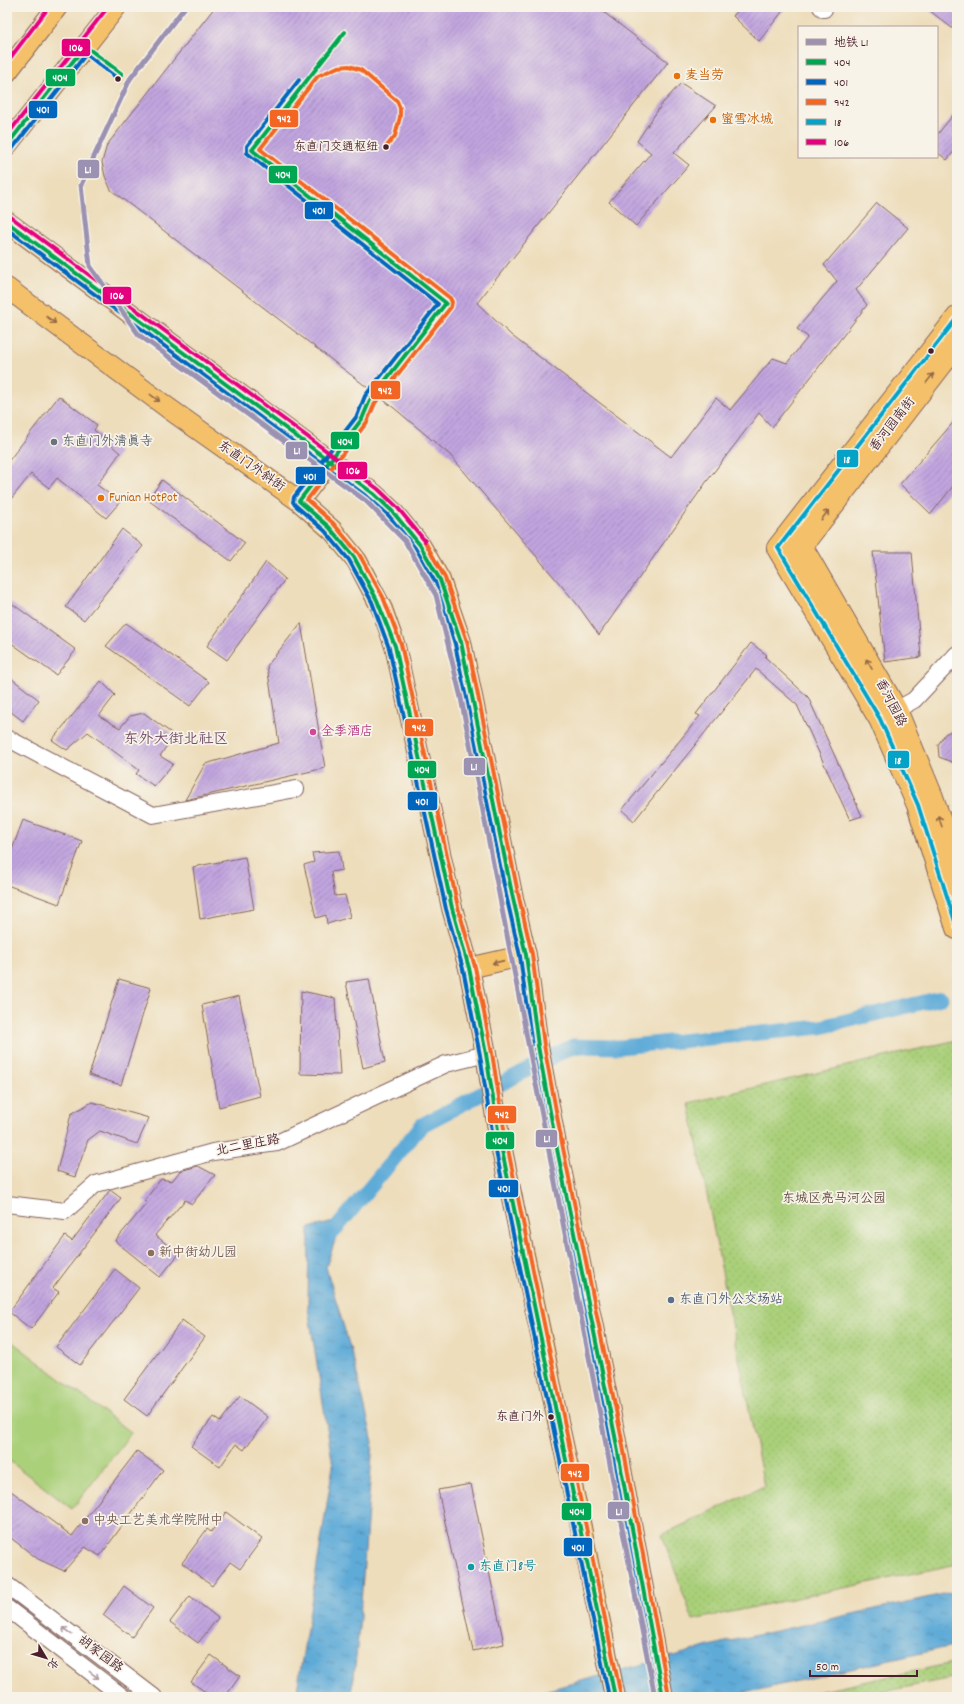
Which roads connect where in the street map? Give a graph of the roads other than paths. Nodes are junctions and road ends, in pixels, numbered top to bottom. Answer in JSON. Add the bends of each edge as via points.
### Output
{"nodes":[{"id":1,"x":57,"y":7,"type":"edge"},
{"id":2,"x":116,"y":7,"type":"edge"},
{"id":3,"x":7,"y":72,"type":"edge"},
{"id":4,"x":7,"y":145,"type":"edge"},
{"id":5,"x":7,"y":222,"type":"edge"},
{"id":6,"x":7,"y":288,"type":"edge"},
{"id":7,"x":957,"y":318,"type":"edge"},
{"id":8,"x":957,"y":344,"type":"edge"},
{"id":9,"x":330,"y":460,"type":"junction"},
{"id":10,"x":298,"y":500,"type":"junction"},
{"id":11,"x":801,"y":546,"type":"joint"},
{"id":12,"x":778,"y":548,"type":"joint"},
{"id":13,"x":957,"y":654,"type":"edge"},
{"id":14,"x":896,"y":710,"type":"junction"},
{"id":15,"x":7,"y":738,"type":"edge"},
{"id":16,"x":296,"y":789,"type":"dead end"},
{"id":17,"x":957,"y":871,"type":"edge"},
{"id":18,"x":957,"y":928,"type":"edge"},
{"id":19,"x":526,"y":955,"type":"junction"},
{"id":20,"x":469,"y":968,"type":"junction"},
{"id":21,"x":486,"y":1054,"type":"junction"},
{"id":22,"x":7,"y":1204,"type":"edge"},
{"id":23,"x":7,"y":1585,"type":"edge"},
{"id":24,"x":7,"y":1608,"type":"edge"},
{"id":25,"x":123,"y":1697,"type":"edge"},
{"id":26,"x":154,"y":1697,"type":"edge"},
{"id":27,"x":615,"y":1697,"type":"edge"},
{"id":28,"x":663,"y":1697,"type":"edge"}],
"edges":[{"from":1,"to":3,"type":"main road"},
{"from":2,"to":4,"type":"main road"},
{"from":5,"to":9,"type":"main road"},
{"from":6,"to":10,"type":"main road","name":"东直门外斜街","one_way":true,"via":[[168,408]]},
{"from":7,"to":12,"type":"highway","name":"香河园南街"},
{"from":11,"to":8,"type":"highway","name":"香河园南街","one_way":true},
{"from":9,"to":10,"type":"main road"},
{"from":9,"to":19,"type":"main road","via":[[392,511],[420,545],[440,580],[460,642]]},
{"from":10,"to":20,"type":"main road","name":"东直门外斜街","via":[[333,531],[357,561],[382,609],[395,646],[452,908]]},
{"from":14,"to":11,"type":"highway","name":"香河园路","one_way":true},
{"from":12,"to":18,"type":"highway","name":"香河园路","via":[[880,719],[918,805]]},
{"from":13,"to":14,"type":"street","via":[[914,700]]},
{"from":17,"to":14,"type":"highway","name":"香河园路","one_way":true,"via":[[932,797]]},
{"from":15,"to":16,"type":"street","via":[[153,815]]},
{"from":19,"to":20,"type":"main road","one_way":true},
{"from":19,"to":28,"type":"main road","via":[[538,1046],[616,1436]]},
{"from":20,"to":21,"type":"main road","name":"东直门外斜街"},
{"from":21,"to":22,"type":"street","name":"北二里庄路","via":[[446,1064],[277,1143],[213,1152],[96,1184],[65,1211]]},
{"from":21,"to":27,"type":"main road","name":"东直门外斜街","via":[[499,1136]]},
{"from":26,"to":23,"type":"street","name":"胡家园路","one_way":true},
{"from":24,"to":25,"type":"street","name":"胡家园路","one_way":true}]}
